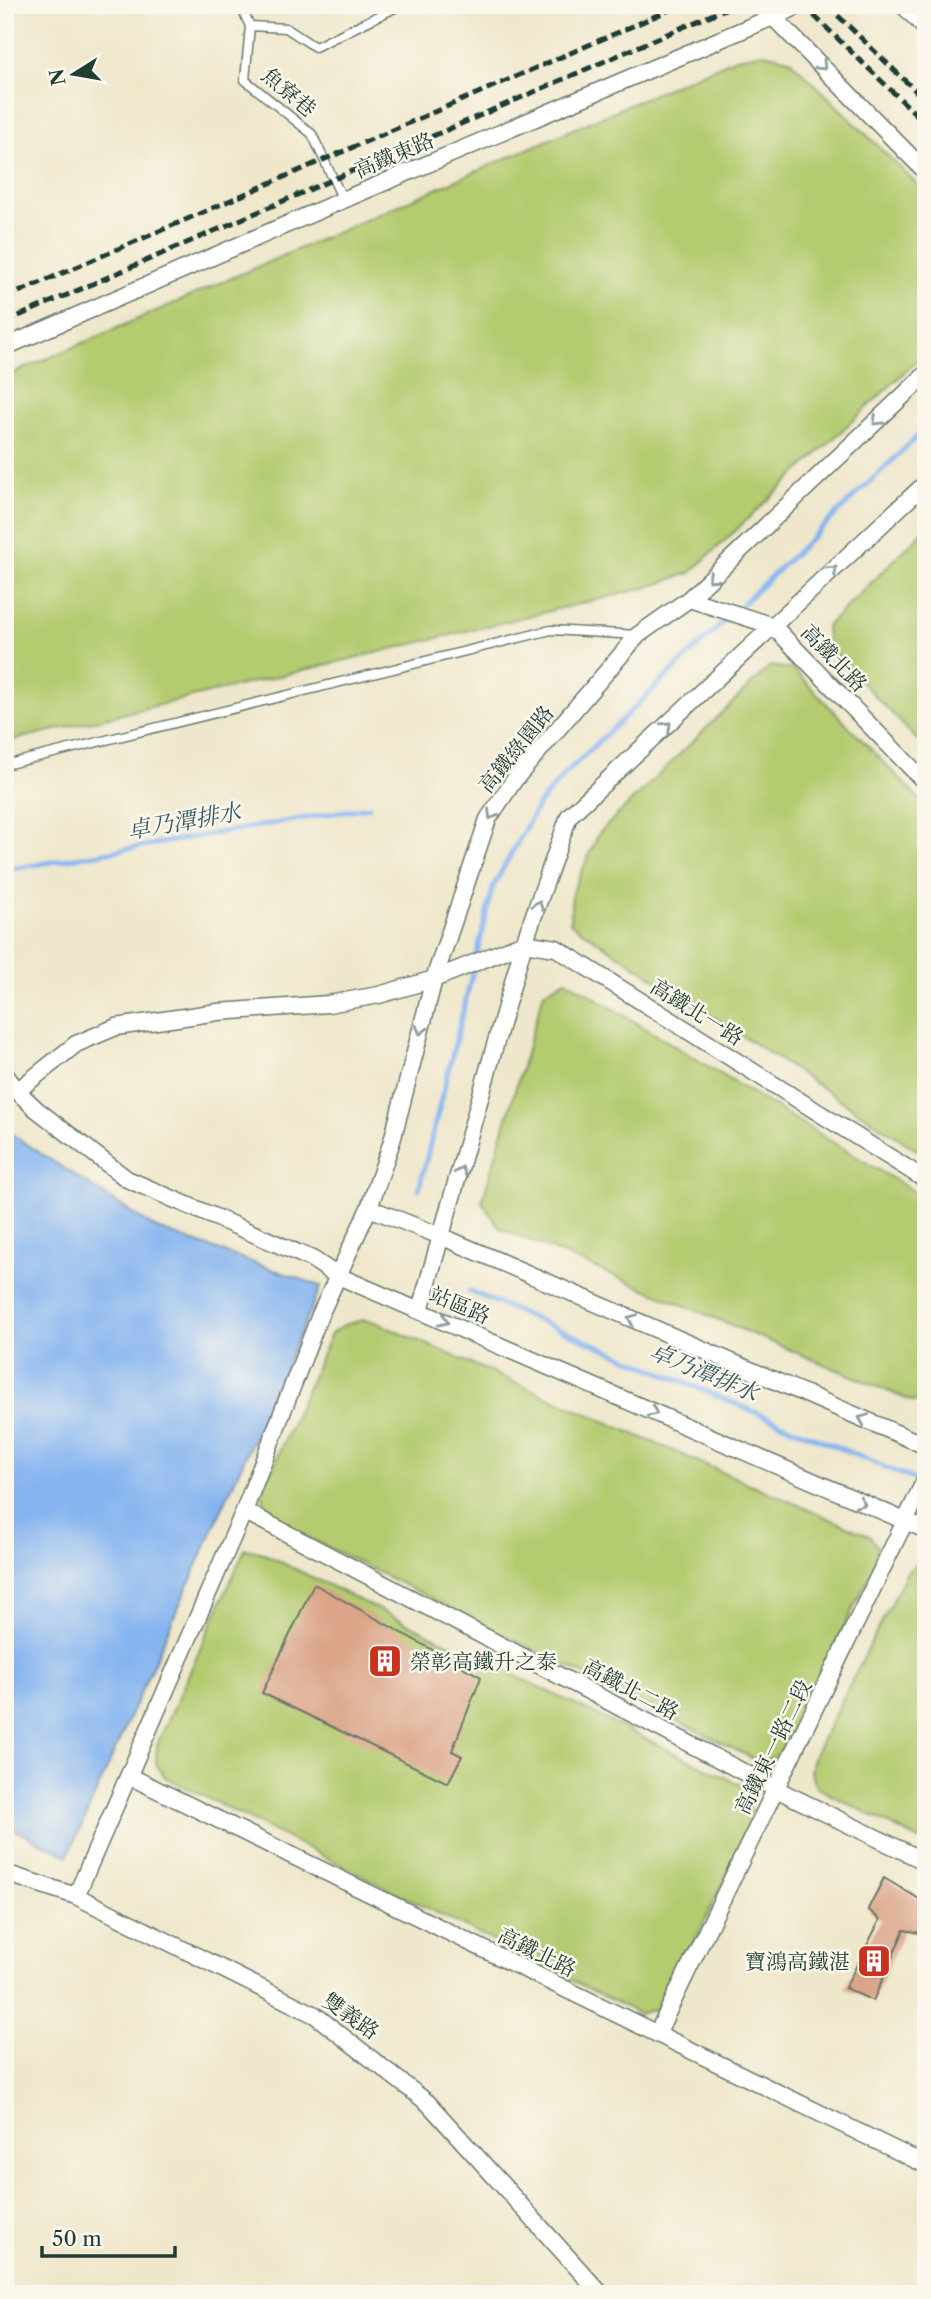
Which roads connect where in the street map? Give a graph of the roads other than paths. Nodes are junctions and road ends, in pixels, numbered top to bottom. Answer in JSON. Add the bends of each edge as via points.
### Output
{"nodes":[{"id":1,"x":240,"y":5,"type":"edge"},
{"id":2,"x":401,"y":5,"type":"edge"},
{"id":3,"x":801,"y":5,"type":"edge"},
{"id":4,"x":903,"y":5,"type":"edge"},
{"id":5,"x":774,"y":18,"type":"junction"},
{"id":6,"x":250,"y":26,"type":"junction"},
{"id":7,"x":926,"y":29,"type":"edge"},
{"id":8,"x":926,"y":172,"type":"edge"},
{"id":9,"x":343,"y":200,"type":"junction"},
{"id":10,"x":5,"y":348,"type":"edge"},
{"id":11,"x":926,"y":374,"type":"edge"},
{"id":12,"x":926,"y":482,"type":"edge"},
{"id":13,"x":690,"y":599,"type":"junction"},
{"id":14,"x":774,"y":626,"type":"junction"},
{"id":15,"x":638,"y":635,"type":"junction"},
{"id":16,"x":5,"y":765,"type":"edge"},
{"id":17,"x":926,"y":783,"type":"edge"},
{"id":18,"x":524,"y":943,"type":"junction"},
{"id":19,"x":434,"y":979,"type":"junction"},
{"id":20,"x":5,"y":1074,"type":"edge"},
{"id":21,"x":17,"y":1091,"type":"junction"},
{"id":22,"x":926,"y":1181,"type":"edge"},
{"id":23,"x":369,"y":1208,"type":"junction"},
{"id":24,"x":443,"y":1237,"type":"junction"},
{"id":25,"x":336,"y":1275,"type":"junction"},
{"id":26,"x":420,"y":1310,"type":"junction"},
{"id":27,"x":926,"y":1446,"type":"edge"},
{"id":28,"x":926,"y":1478,"type":"edge"},
{"id":29,"x":244,"y":1511,"type":"junction"},
{"id":30,"x":907,"y":1522,"type":"junction"},
{"id":31,"x":926,"y":1531,"type":"edge"},
{"id":32,"x":129,"y":1776,"type":"junction"},
{"id":33,"x":776,"y":1789,"type":"junction"},
{"id":34,"x":926,"y":1862,"type":"edge"},
{"id":35,"x":5,"y":1873,"type":"edge"},
{"id":36,"x":76,"y":1896,"type":"junction"},
{"id":37,"x":657,"y":2034,"type":"junction"},
{"id":38,"x":926,"y":2165,"type":"edge"},
{"id":39,"x":601,"y":2294,"type":"edge"}],
"edges":[{"from":1,"to":6,"type":"lane"},
{"from":2,"to":6,"type":"lane","via":[[315,47],[286,28]]},
{"from":3,"to":5,"type":"street","name":"高鐵東路"},
{"from":4,"to":7,"type":"street"},
{"from":5,"to":8,"type":"street","one_way":true},
{"from":5,"to":9,"type":"street","name":"高鐵東路"},
{"from":6,"to":9,"type":"lane","name":"魚寮巷","via":[[245,80],[312,134]]},
{"from":9,"to":10,"type":"street","name":"高鐵東路"},
{"from":11,"to":13,"type":"street","name":"高鐵綠園路","one_way":true},
{"from":14,"to":12,"type":"street","one_way":true},
{"from":13,"to":14,"type":"street","name":"高鐵北路"},
{"from":13,"to":15,"type":"street","name":"高鐵綠園路"},
{"from":14,"to":17,"type":"street","name":"高鐵北路"},
{"from":18,"to":14,"type":"street","one_way":true,"via":[[569,817]]},
{"from":15,"to":16,"type":"lane","via":[[551,630]]},
{"from":15,"to":19,"type":"street","name":"高鐵綠園路","one_way":true,"via":[[515,779],[488,819]]},
{"from":18,"to":19,"type":"street"},
{"from":18,"to":22,"type":"street","name":"高鐵北一路","via":[[556,948]]},
{"from":24,"to":18,"type":"street","one_way":true},
{"from":19,"to":21,"type":"street","via":[[328,1004],[218,1012],[116,1027],[76,1045]]},
{"from":19,"to":23,"type":"street","name":"高鐵綠園路","one_way":true,"via":[[392,1141]]},
{"from":20,"to":21,"type":"street","name":"站區路"},
{"from":21,"to":25,"type":"street","name":"站區路","via":[[127,1179],[312,1259]]},
{"from":23,"to":24,"type":"street"},
{"from":23,"to":25,"type":"street","name":"高鐵綠園路"},
{"from":24,"to":26,"type":"street"},
{"from":27,"to":24,"type":"street","one_way":true},
{"from":25,"to":26,"type":"street","name":"站區路"},
{"from":25,"to":29,"type":"street","name":"高鐵綠園路"},
{"from":26,"to":30,"type":"street","name":"站區路","one_way":true},
{"from":28,"to":30,"type":"street","name":"高鐵東一路二段"},
{"from":29,"to":32,"type":"street","name":"高鐵綠園路"},
{"from":29,"to":33,"type":"street","name":"高鐵北二路"},
{"from":30,"to":31,"type":"street","name":"站區路"},
{"from":30,"to":33,"type":"street","name":"高鐵東一路二段"},
{"from":32,"to":36,"type":"street","name":"高鐵綠園路"},
{"from":32,"to":37,"type":"street","name":"高鐵北路"},
{"from":33,"to":34,"type":"street","name":"高鐵北二路"},
{"from":33,"to":37,"type":"street","name":"高鐵東一路二段"},
{"from":35,"to":36,"type":"street","name":"雙義路"},
{"from":36,"to":39,"type":"street","name":"雙義路","via":[[315,2015],[365,2051],[428,2104]]},
{"from":37,"to":38,"type":"street","name":"高鐵北路"}]}
